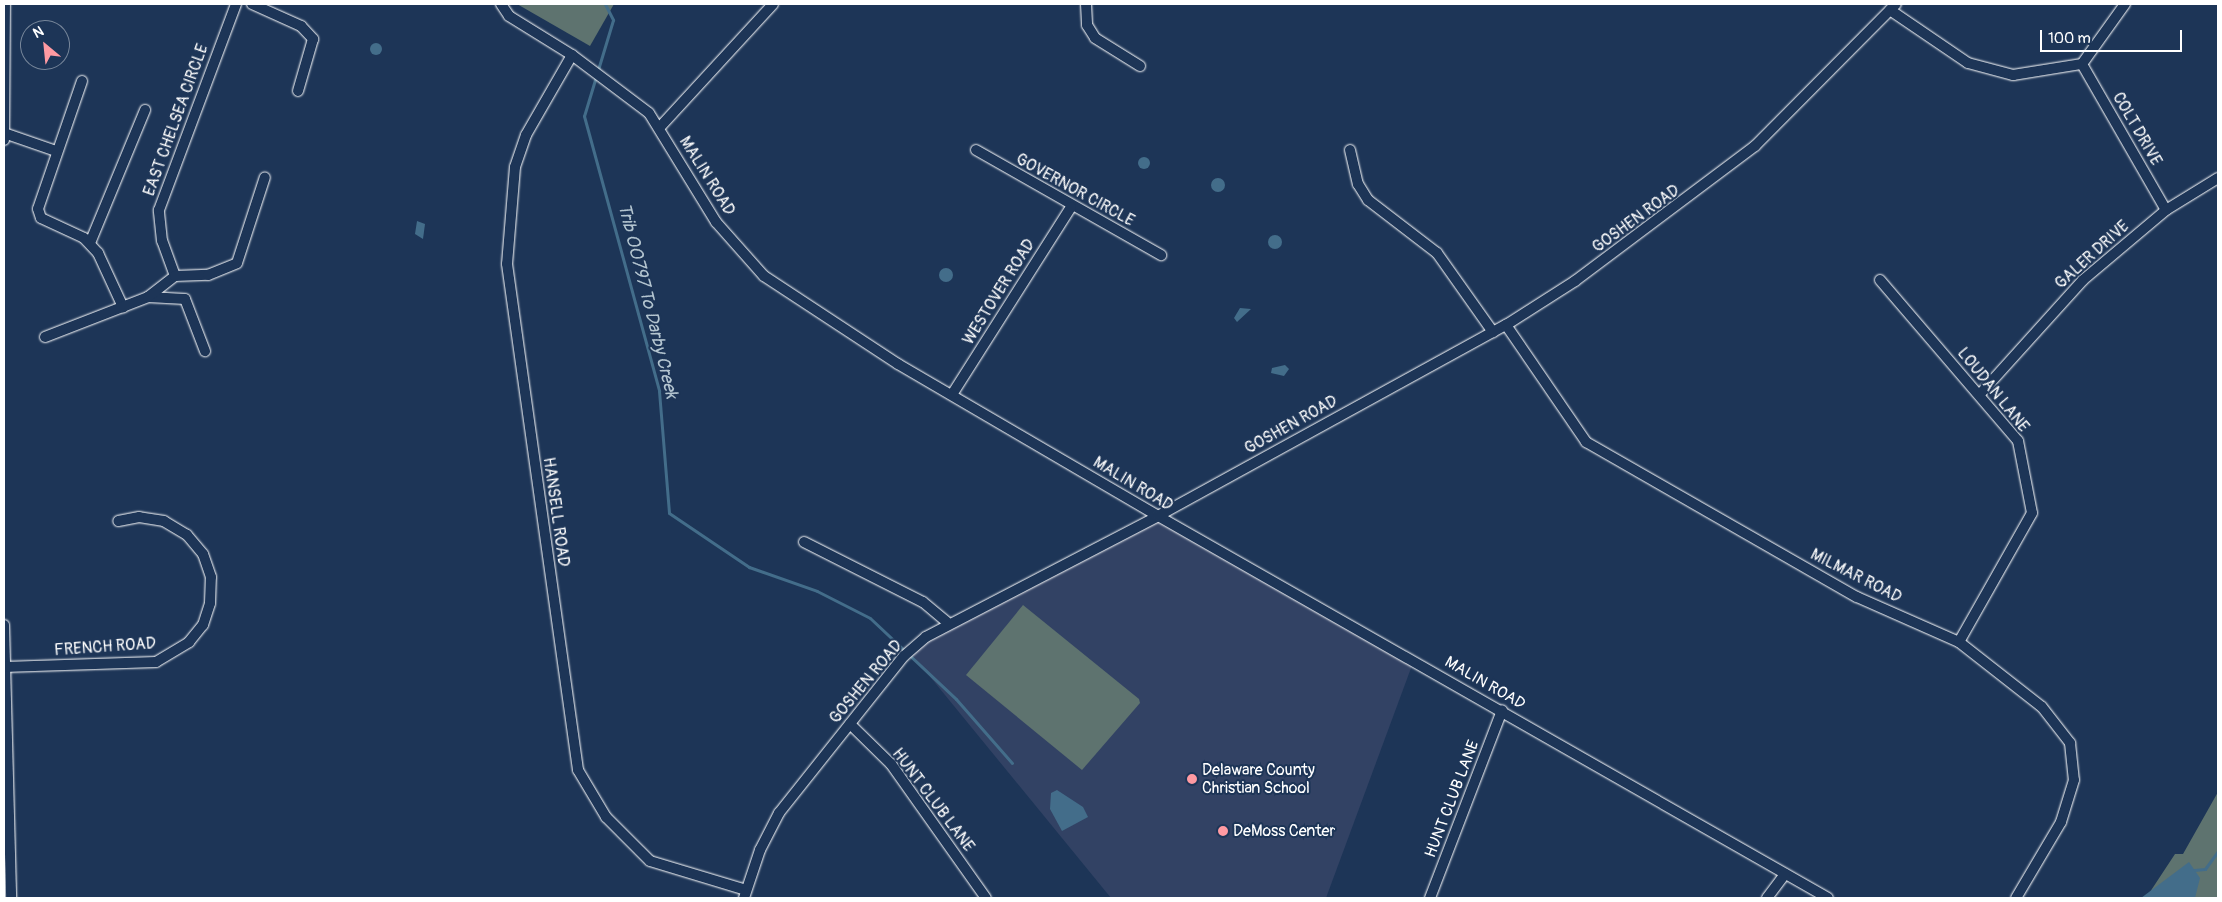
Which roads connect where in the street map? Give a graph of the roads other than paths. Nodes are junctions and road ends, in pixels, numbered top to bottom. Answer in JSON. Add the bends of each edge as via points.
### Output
{"nodes":[{"id":1,"x":5,"y":4,"type":"edge"},
{"id":2,"x":236,"y":4,"type":"edge"},
{"id":3,"x":252,"y":4,"type":"edge"},
{"id":4,"x":501,"y":4,"type":"edge"},
{"id":5,"x":773,"y":4,"type":"edge"},
{"id":6,"x":1086,"y":4,"type":"edge"},
{"id":7,"x":2126,"y":4,"type":"edge"},
{"id":8,"x":1893,"y":7,"type":"edge"},
{"id":9,"x":572,"y":55,"type":"junction"},
{"id":10,"x":2082,"y":64,"type":"junction"},
{"id":11,"x":1140,"y":66,"type":"dead end"},
{"id":12,"x":82,"y":81,"type":"dead end"},
{"id":13,"x":298,"y":91,"type":"dead end"},
{"id":14,"x":145,"y":110,"type":"dead end"},
{"id":15,"x":660,"y":127,"type":"junction"},
{"id":16,"x":4,"y":134,"type":"edge"},
{"id":17,"x":4,"y":140,"type":"edge"},
{"id":18,"x":976,"y":150,"type":"dead end"},
{"id":19,"x":1350,"y":150,"type":"dead end"},
{"id":20,"x":56,"y":152,"type":"junction"},
{"id":21,"x":265,"y":177,"type":"dead end"},
{"id":22,"x":2218,"y":178,"type":"edge"},
{"id":23,"x":1071,"y":207,"type":"junction"},
{"id":24,"x":2166,"y":210,"type":"junction"},
{"id":25,"x":90,"y":243,"type":"junction"},
{"id":26,"x":1161,"y":255,"type":"dead end"},
{"id":27,"x":175,"y":276,"type":"junction"},
{"id":28,"x":1880,"y":280,"type":"dead end"},
{"id":29,"x":148,"y":297,"type":"junction"},
{"id":30,"x":123,"y":307,"type":"junction"},
{"id":31,"x":1506,"y":325,"type":"junction"},
{"id":32,"x":1493,"y":332,"type":"junction"},
{"id":33,"x":45,"y":337,"type":"dead end"},
{"id":34,"x":205,"y":351,"type":"dead end"},
{"id":35,"x":1981,"y":393,"type":"junction"},
{"id":36,"x":953,"y":394,"type":"junction"},
{"id":37,"x":1158,"y":516,"type":"junction"},
{"id":38,"x":118,"y":521,"type":"dead end"},
{"id":39,"x":804,"y":542,"type":"dead end"},
{"id":40,"x":947,"y":622,"type":"junction"},
{"id":41,"x":4,"y":624,"type":"edge"},
{"id":42,"x":1959,"y":642,"type":"junction"},
{"id":43,"x":4,"y":667,"type":"edge"},
{"id":44,"x":1502,"y":710,"type":"junction"},
{"id":45,"x":850,"y":724,"type":"junction"},
{"id":46,"x":1786,"y":874,"type":"junction"},
{"id":47,"x":745,"y":894,"type":"edge"},
{"id":48,"x":11,"y":898,"type":"edge"},
{"id":49,"x":986,"y":898,"type":"edge"},
{"id":50,"x":1430,"y":898,"type":"edge"},
{"id":51,"x":1767,"y":898,"type":"edge"},
{"id":52,"x":1828,"y":898,"type":"edge"},
{"id":53,"x":2016,"y":898,"type":"edge"}],
"edges":[{"from":1,"to":16,"type":"street"},
{"from":2,"to":27,"type":"street","name":"EAST CHELSEA CIRCLE","via":[[160,210],[162,241]]},
{"from":3,"to":13,"type":"street","via":[[300,26],[313,39]]},
{"from":4,"to":9,"type":"street","name":"MALIN ROAD","via":[[509,16]]},
{"from":5,"to":15,"type":"street"},
{"from":6,"to":11,"type":"street","via":[[1087,25],[1095,38]]},
{"from":7,"to":10,"type":"street"},
{"from":8,"to":10,"type":"street","via":[[1968,63],[2013,75]]},
{"from":8,"to":31,"type":"street","name":"GOSHEN ROAD","via":[[1755,146],[1673,212]]},
{"from":9,"to":15,"type":"street","name":"MALIN ROAD","via":[[633,100]]},
{"from":9,"to":47,"type":"street","name":"HANSELL ROAD","via":[[526,135],[515,167],[507,264],[578,770],[606,817],[650,861]]},
{"from":10,"to":24,"type":"street","name":"COLT DRIVE"},
{"from":12,"to":20,"type":"street"},
{"from":14,"to":25,"type":"street","name":"EAST CHELSEA CIRCLE"},
{"from":15,"to":36,"type":"street","name":"MALIN ROAD","via":[[716,222],[764,276],[898,364]]},
{"from":16,"to":17,"type":"street"},
{"from":16,"to":20,"type":"street"},
{"from":18,"to":23,"type":"street","name":"GOVERNOR CIRCLE"},
{"from":19,"to":32,"type":"street","via":[[1358,184],[1368,200],[1437,253]]},
{"from":20,"to":25,"type":"street","via":[[39,199],[41,218]]},
{"from":21,"to":27,"type":"street","via":[[237,263],[208,275]]},
{"from":22,"to":24,"type":"street","name":"GALER DRIVE"},
{"from":23,"to":26,"type":"street","name":"GOVERNOR CIRCLE"},
{"from":23,"to":36,"type":"street","name":"WESTOVER ROAD"},
{"from":24,"to":35,"type":"street","name":"GALER DRIVE","via":[[2083,280]]},
{"from":25,"to":30,"type":"street","via":[[104,264]]},
{"from":27,"to":29,"type":"street"},
{"from":28,"to":35,"type":"street","name":"LOUDAN LANE"},
{"from":29,"to":30,"type":"street"},
{"from":29,"to":34,"type":"street","via":[[185,299]]},
{"from":30,"to":33,"type":"street"},
{"from":31,"to":32,"type":"street","name":"GOSHEN ROAD"},
{"from":31,"to":42,"type":"street","name":"MILMAR ROAD","via":[[1586,442],[1857,597]]},
{"from":32,"to":37,"type":"street","name":"GOSHEN ROAD"},
{"from":35,"to":42,"type":"street","name":"LOUDAN LANE","via":[[2018,441],[2032,512]]},
{"from":36,"to":37,"type":"street","name":"MALIN ROAD"},
{"from":37,"to":40,"type":"street","name":"GOSHEN ROAD"},
{"from":37,"to":44,"type":"street","name":"MALIN ROAD"},
{"from":38,"to":43,"type":"street","name":"FRENCH ROAD","via":[[139,517],[164,521],[196,544],[207,564],[212,591],[208,614],[198,631],[180,650],[156,662]]},
{"from":39,"to":40,"type":"street","via":[[923,602]]},
{"from":40,"to":45,"type":"street","name":"GOSHEN ROAD","via":[[906,654]]},
{"from":41,"to":43,"type":"street"},
{"from":42,"to":53,"type":"street","name":"MILMAR ROAD","via":[[2042,707],[2070,743],[2074,780],[2060,822]]},
{"from":43,"to":48,"type":"street"},
{"from":44,"to":46,"type":"street","name":"MALIN ROAD"},
{"from":44,"to":50,"type":"street","name":"HUNT CLUB LANE"},
{"from":45,"to":47,"type":"street","name":"GOSHEN ROAD","via":[[779,813]]},
{"from":45,"to":49,"type":"street","name":"HUNT CLUB LANE","via":[[891,764]]},
{"from":46,"to":51,"type":"street"},
{"from":46,"to":52,"type":"street","name":"MALIN ROAD"}]}
